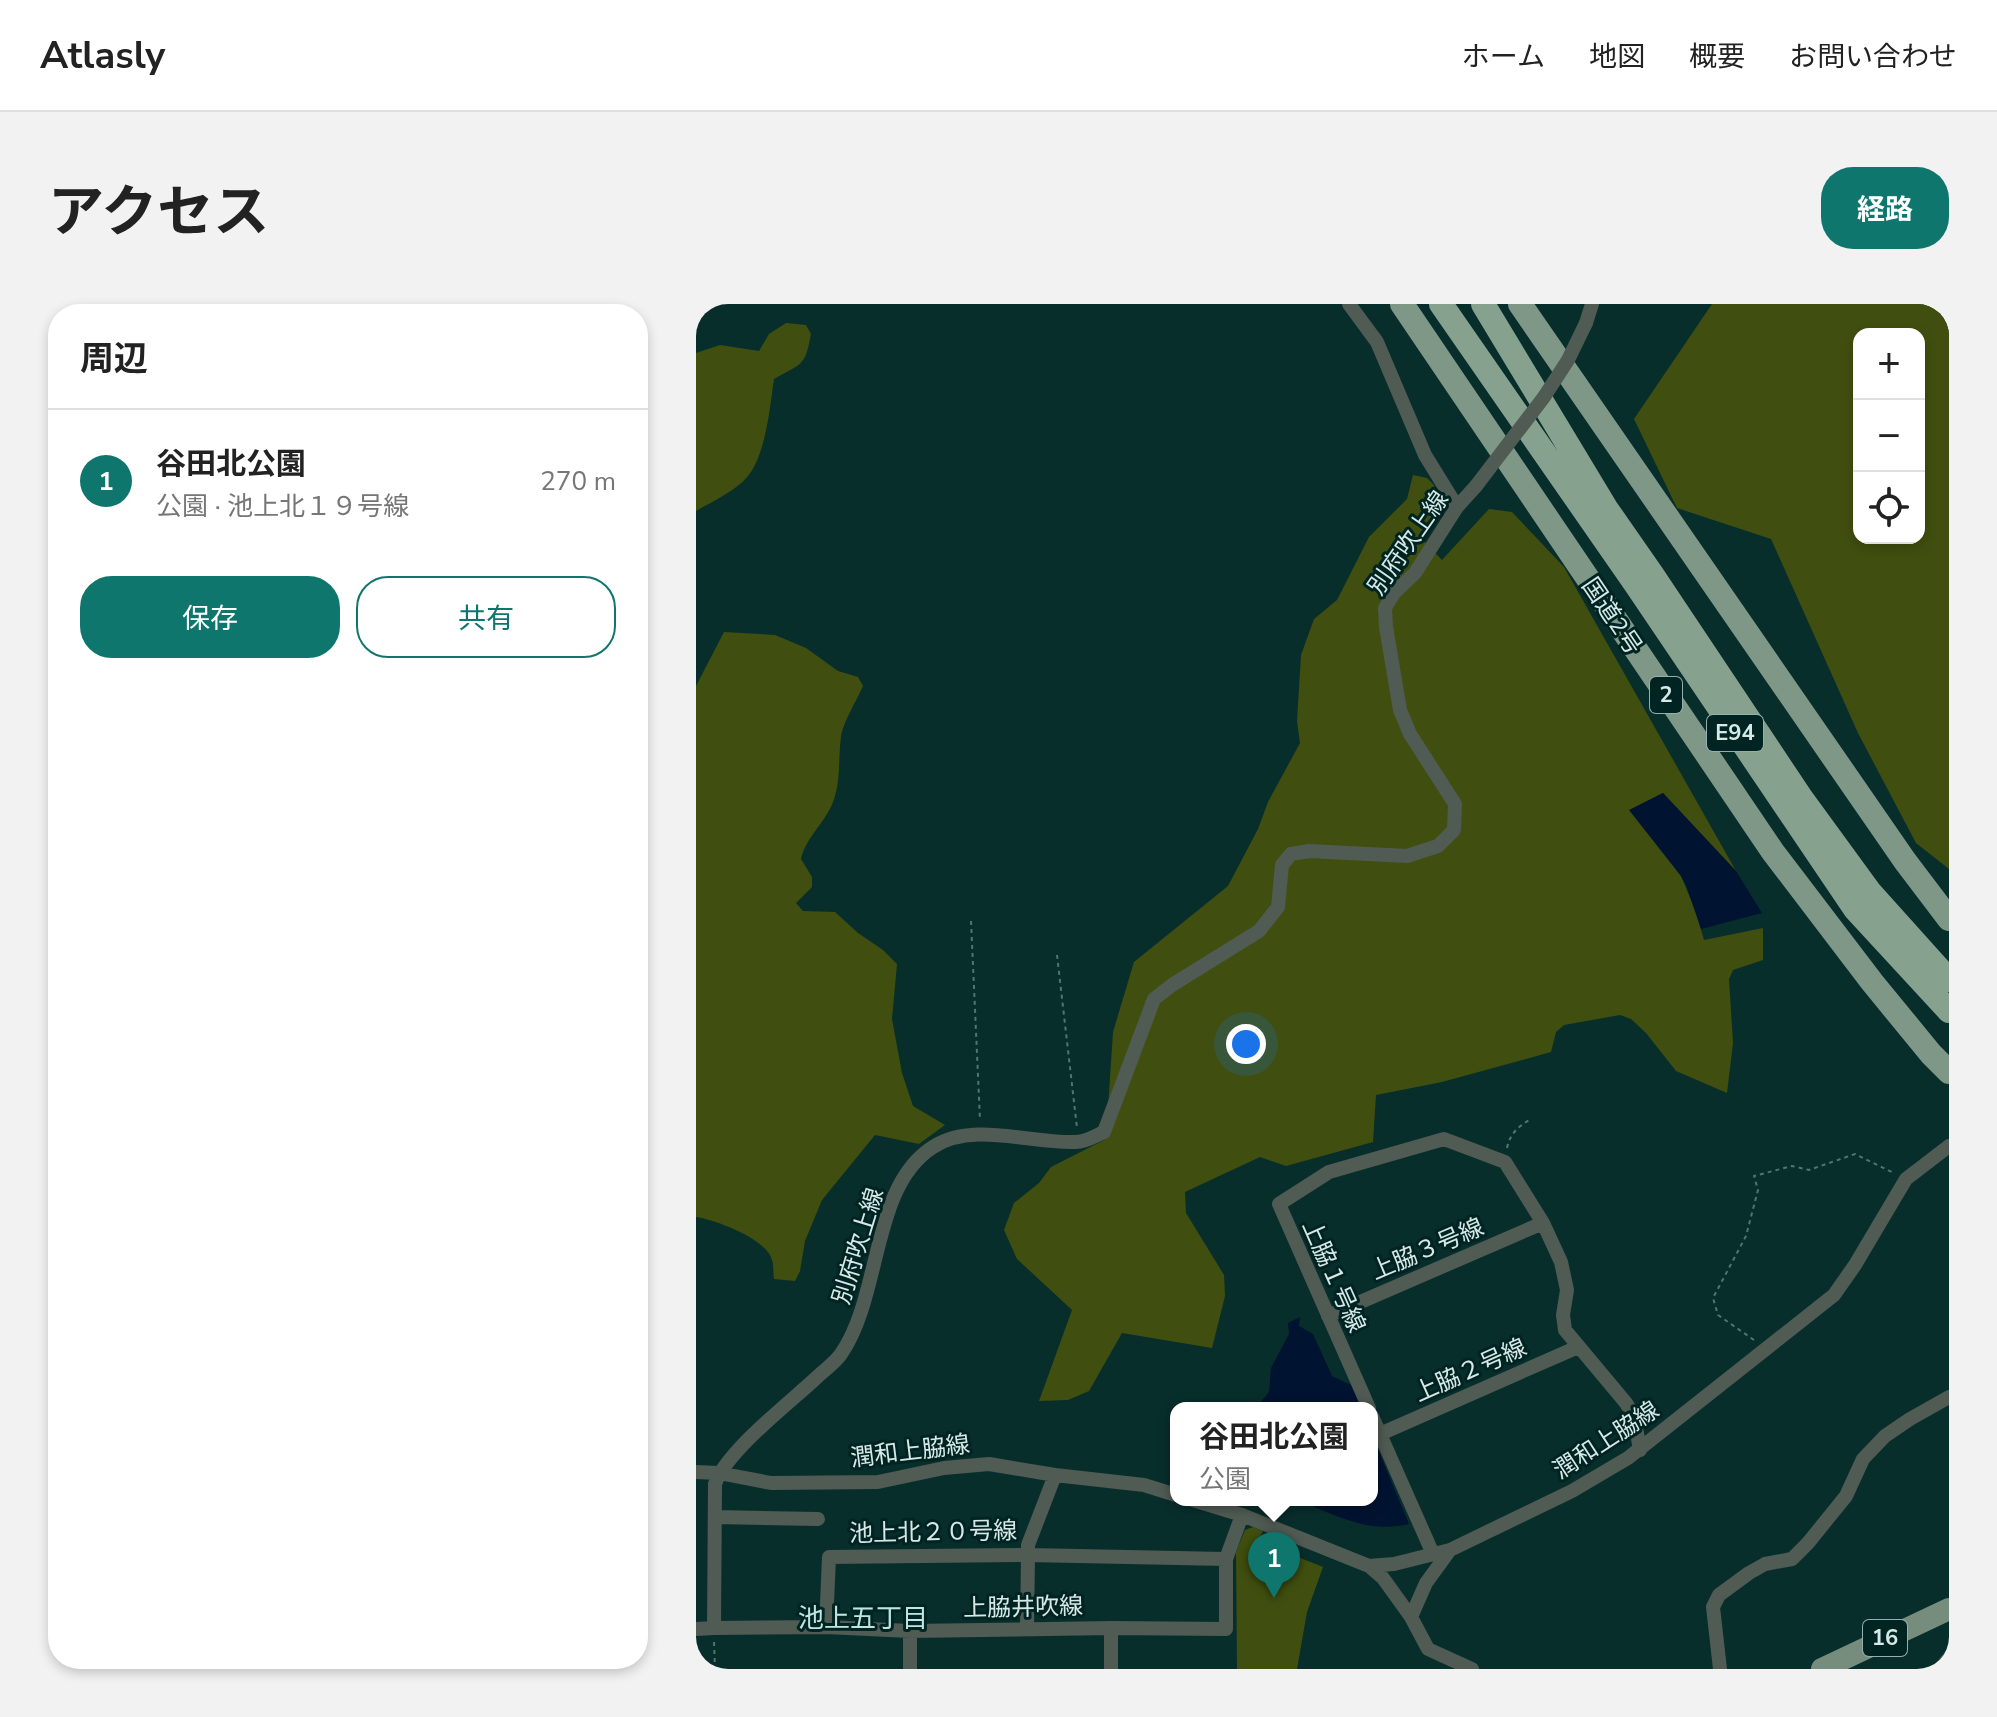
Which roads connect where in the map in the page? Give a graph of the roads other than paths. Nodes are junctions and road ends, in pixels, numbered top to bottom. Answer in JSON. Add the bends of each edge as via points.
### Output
{"nodes":[{"id":1,"x":1349,"y":304,"type":"edge"},
{"id":2,"x":1402,"y":304,"type":"edge"},
{"id":3,"x":1441,"y":304,"type":"edge"},
{"id":4,"x":1483,"y":304,"type":"edge"},
{"id":5,"x":1520,"y":304,"type":"edge"},
{"id":6,"x":1592,"y":304,"type":"edge"},
{"id":7,"x":1457,"y":507,"type":"junction"},
{"id":8,"x":1949,"y":919,"type":"edge"},
{"id":9,"x":1949,"y":980,"type":"edge"},
{"id":10,"x":1949,"y":1011,"type":"edge"},
{"id":11,"x":1949,"y":1072,"type":"edge"},
{"id":12,"x":1949,"y":1146,"type":"edge"},
{"id":13,"x":1543,"y":1223,"type":"junction"},
{"id":14,"x":1328,"y":1316,"type":"junction"},
{"id":15,"x":1578,"y":1347,"type":"junction"},
{"id":16,"x":1949,"y":1397,"type":"edge"},
{"id":17,"x":1366,"y":1402,"type":"edge"},
{"id":18,"x":1378,"y":1430,"type":"edge"},
{"id":19,"x":1380,"y":1434,"type":"junction"},
{"id":20,"x":1640,"y":1450,"type":"junction"},
{"id":21,"x":696,"y":1472,"type":"edge"},
{"id":22,"x":719,"y":1473,"type":"junction"},
{"id":23,"x":1055,"y":1475,"type":"junction"},
{"id":24,"x":1170,"y":1493,"type":"edge"},
{"id":25,"x":1213,"y":1506,"type":"edge"},
{"id":26,"x":1242,"y":1515,"type":"junction"},
{"id":27,"x":715,"y":1517,"type":"junction"},
{"id":28,"x":818,"y":1519,"type":"dead end"},
{"id":29,"x":1450,"y":1550,"type":"junction"},
{"id":30,"x":1433,"y":1554,"type":"junction"},
{"id":31,"x":1028,"y":1555,"type":"junction"},
{"id":32,"x":1226,"y":1559,"type":"junction"},
{"id":33,"x":1369,"y":1566,"type":"junction"},
{"id":34,"x":1949,"y":1609,"type":"edge"},
{"id":35,"x":1411,"y":1617,"type":"junction"},
{"id":36,"x":826,"y":1627,"type":"junction"},
{"id":37,"x":714,"y":1628,"type":"junction"},
{"id":38,"x":1027,"y":1628,"type":"junction"},
{"id":39,"x":1111,"y":1628,"type":"junction"},
{"id":40,"x":696,"y":1629,"type":"edge"},
{"id":41,"x":910,"y":1631,"type":"junction"},
{"id":42,"x":1949,"y":1658,"type":"edge"},
{"id":43,"x":910,"y":1669,"type":"edge"},
{"id":44,"x":1111,"y":1669,"type":"edge"},
{"id":45,"x":1472,"y":1669,"type":"edge"},
{"id":46,"x":1720,"y":1669,"type":"edge"},
{"id":47,"x":1822,"y":1669,"type":"edge"},
{"id":48,"x":1940,"y":1669,"type":"edge"}],
"edges":[{"from":1,"to":7,"type":"street","via":[[1377,342],[1425,455]]},
{"from":2,"to":11,"type":"highway","name":"国道2号","number":"2","via":[[1773,852]]},
{"from":3,"to":10,"type":"highway","number":"E94","via":[[1855,909]]},
{"from":4,"to":9,"type":"highway","number":"E94","via":[[1606,508],[1800,796],[1870,892]]},
{"from":5,"to":8,"type":"highway"},
{"from":6,"to":7,"type":"street","name":"別府吹上線","bridge":true,"via":[[1568,360],[1544,397]]},
{"from":7,"to":22,"type":"street","name":"別府吹上線","via":[[1415,573],[1385,608],[1400,710],[1455,804],[1454,830],[1438,846],[1407,856],[1291,854],[1282,865],[1278,907],[1259,931],[1154,999],[1104,1132],[1078,1143],[959,1135],[912,1163],[893,1197],[861,1316],[841,1355]]},
{"from":12,"to":20,"type":"street","name":"潤和上脇線","via":[[1906,1179],[1834,1295]]},
{"from":13,"to":14,"type":"street","name":"上脇３号線"},
{"from":13,"to":14,"type":"street","name":"上脇１号線","via":[[1505,1162],[1444,1139],[1329,1172],[1279,1204]]},
{"from":13,"to":15,"type":"street","via":[[1567,1290],[1565,1330]]},
{"from":14,"to":17,"type":"street","name":"上脇１号線"},
{"from":15,"to":19,"type":"street","name":"上脇２号線"},
{"from":15,"to":20,"type":"street","via":[[1634,1416]]},
{"from":16,"to":46,"type":"street","via":[[1885,1436],[1863,1459],[1846,1496],[1792,1559],[1765,1564],[1719,1595],[1713,1607]]},
{"from":18,"to":19,"type":"street"},
{"from":19,"to":30,"type":"street"},
{"from":20,"to":29,"type":"street","name":"潤和上脇線","via":[[1572,1491]]},
{"from":21,"to":22,"type":"street","name":"潤和上脇線"},
{"from":22,"to":23,"type":"street","name":"潤和上脇線","via":[[771,1483],[878,1482],[989,1464]]},
{"from":22,"to":27,"type":"street"},
{"from":23,"to":24,"type":"street","name":"潤和上脇線"},
{"from":23,"to":31,"type":"street","name":"池上北２０号線"},
{"from":25,"to":26,"type":"street","name":"潤和上脇線"},
{"from":26,"to":32,"type":"street"},
{"from":26,"to":33,"type":"street","name":"潤和上脇線"},
{"from":27,"to":28,"type":"street"},
{"from":27,"to":37,"type":"street"},
{"from":29,"to":30,"type":"street","name":"潤和上脇線"},
{"from":29,"to":35,"type":"street","via":[[1426,1583]]},
{"from":30,"to":33,"type":"street","name":"潤和上脇線"},
{"from":31,"to":32,"type":"street"},
{"from":31,"to":36,"type":"street","name":"池上北２０号線","via":[[829,1557]]},
{"from":31,"to":38,"type":"street"},
{"from":32,"to":39,"type":"street","via":[[1226,1629]]},
{"from":33,"to":35,"type":"street"},
{"from":34,"to":47,"type":"main road","number":"16"},
{"from":35,"to":45,"type":"street","via":[[1428,1649]]},
{"from":36,"to":37,"type":"street","name":"上脇井吹線"},
{"from":36,"to":41,"type":"street","name":"上脇井吹線"},
{"from":37,"to":40,"type":"street","name":"上脇井吹線"},
{"from":38,"to":39,"type":"street","name":"上脇井吹線"},
{"from":38,"to":41,"type":"street","name":"上脇井吹線"},
{"from":39,"to":44,"type":"street","name":"上脇井吹線"},
{"from":41,"to":43,"type":"street"},
{"from":42,"to":48,"type":"street"}]}
